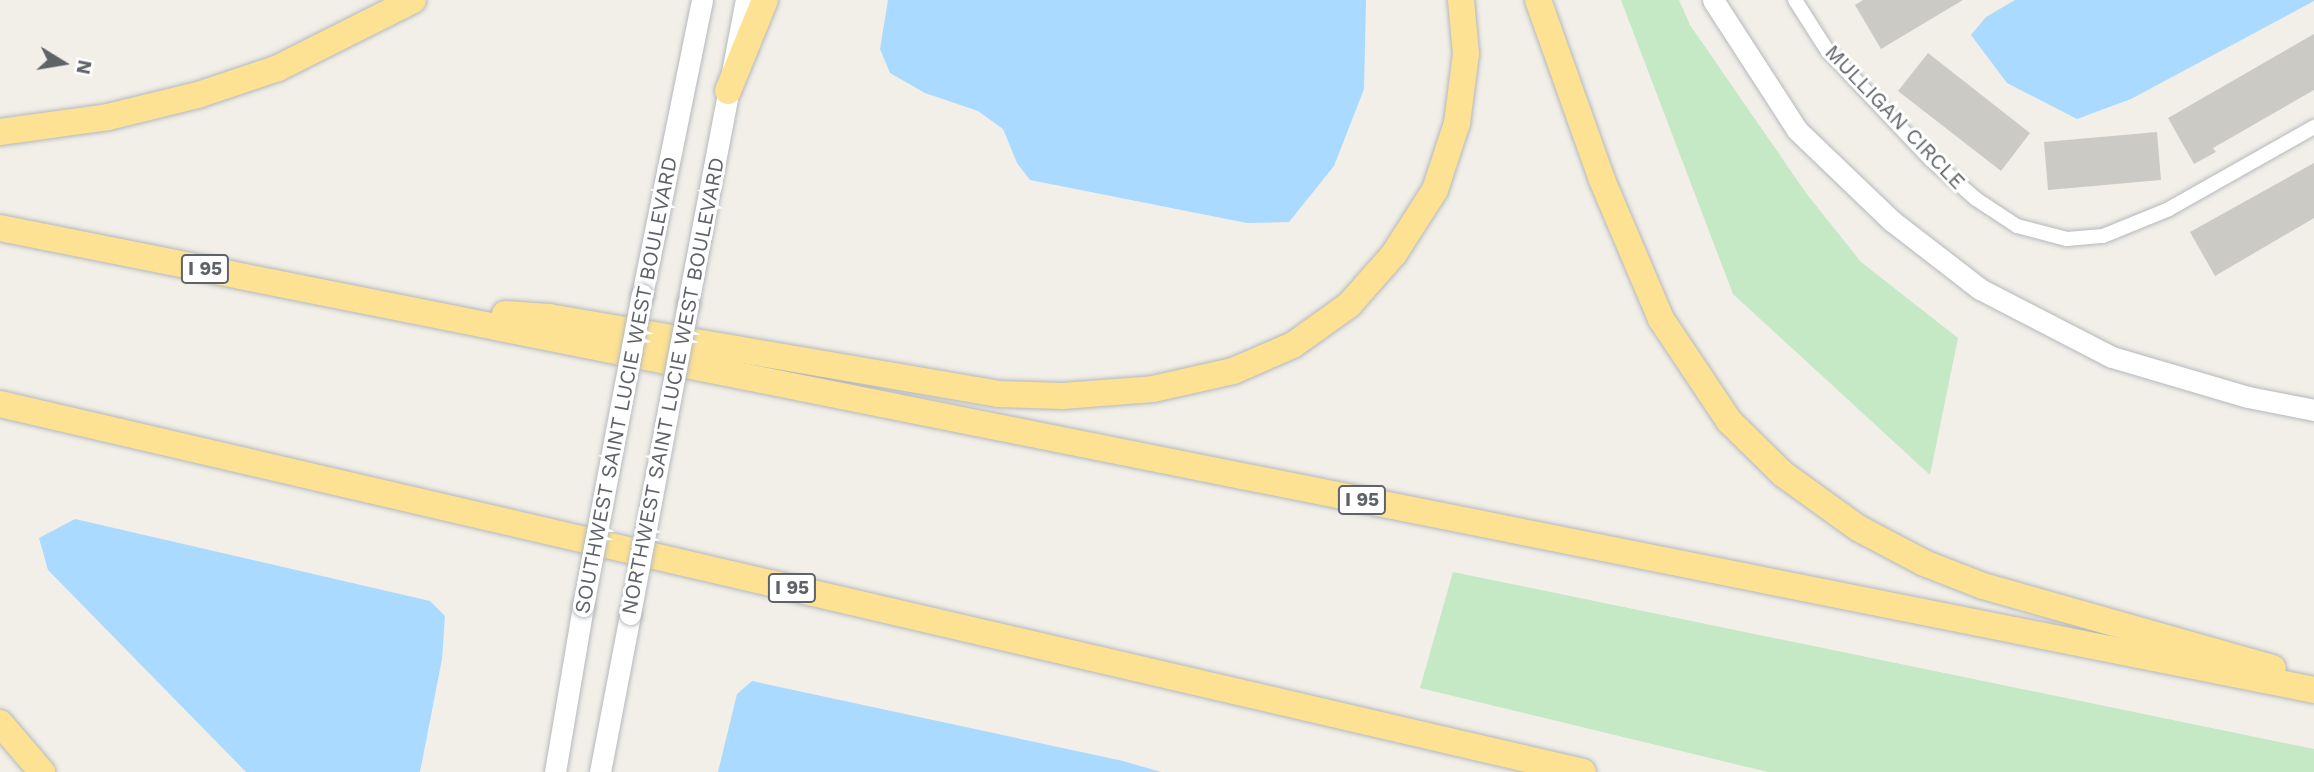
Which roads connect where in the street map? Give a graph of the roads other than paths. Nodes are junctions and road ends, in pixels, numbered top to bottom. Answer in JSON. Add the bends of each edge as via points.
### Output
{"nodes":[{"id":1,"x":414,"y":0,"type":"edge"},
{"id":2,"x":702,"y":0,"type":"edge"},
{"id":3,"x":746,"y":0,"type":"edge"},
{"id":4,"x":765,"y":0,"type":"edge"},
{"id":5,"x":1461,"y":0,"type":"edge"},
{"id":6,"x":1538,"y":0,"type":"edge"},
{"id":7,"x":1713,"y":0,"type":"edge"},
{"id":8,"x":1798,"y":1,"type":"edge"},
{"id":9,"x":728,"y":91,"type":"junction"},
{"id":10,"x":2314,"y":127,"type":"edge"},
{"id":11,"x":0,"y":132,"type":"edge"},
{"id":12,"x":0,"y":228,"type":"edge"},
{"id":13,"x":411,"y":309,"type":"junction"},
{"id":14,"x":0,"y":404,"type":"edge"},
{"id":15,"x":2314,"y":410,"type":"edge"},
{"id":16,"x":2314,"y":683,"type":"edge"},
{"id":17,"x":2314,"y":690,"type":"edge"},
{"id":18,"x":0,"y":723,"type":"edge"},
{"id":19,"x":42,"y":772,"type":"edge"},
{"id":20,"x":555,"y":772,"type":"edge"},
{"id":21,"x":600,"y":772,"type":"edge"},
{"id":22,"x":1583,"y":772,"type":"edge"}],
"edges":[{"from":1,"to":11,"type":"highway","via":[[278,68],[198,95],[108,117]]},
{"from":2,"to":20,"type":"main road","name":"SOUTHWEST SAINT LUCIE WEST BOULEVARD","bridge":true,"via":[[642,295]]},
{"from":3,"to":9,"type":"main road","name":"NORTHWEST SAINT LUCIE WEST BOULEVARD"},
{"from":4,"to":9,"type":"highway"},
{"from":5,"to":13,"type":"highway","via":[[1466,54],[1459,109],[1435,190],[1394,254],[1349,305],[1293,345],[1233,371],[1153,389],[1063,396],[998,394],[549,317]]},
{"from":6,"to":16,"type":"highway","via":[[1612,206],[1661,319],[1729,421],[1783,474],[1858,528],[1924,563],[1983,586],[2235,654]]},
{"from":7,"to":15,"type":"main road","via":[[1797,130],[1892,220],[1980,289],[2112,357],[2248,397]]},
{"from":8,"to":10,"type":"street","name":"MULLIGAN CIRCLE","via":[[1827,50],[1967,191],[2017,226],[2067,239],[2103,236],[2169,209]]},
{"from":9,"to":21,"type":"main road","name":"NORTHWEST SAINT LUCIE WEST BOULEVARD","bridge":true},
{"from":12,"to":13,"type":"highway","number":"I 95"},
{"from":13,"to":17,"type":"highway","number":"I 95"},
{"from":14,"to":22,"type":"highway","number":"I 95"},
{"from":18,"to":19,"type":"highway"}]}
